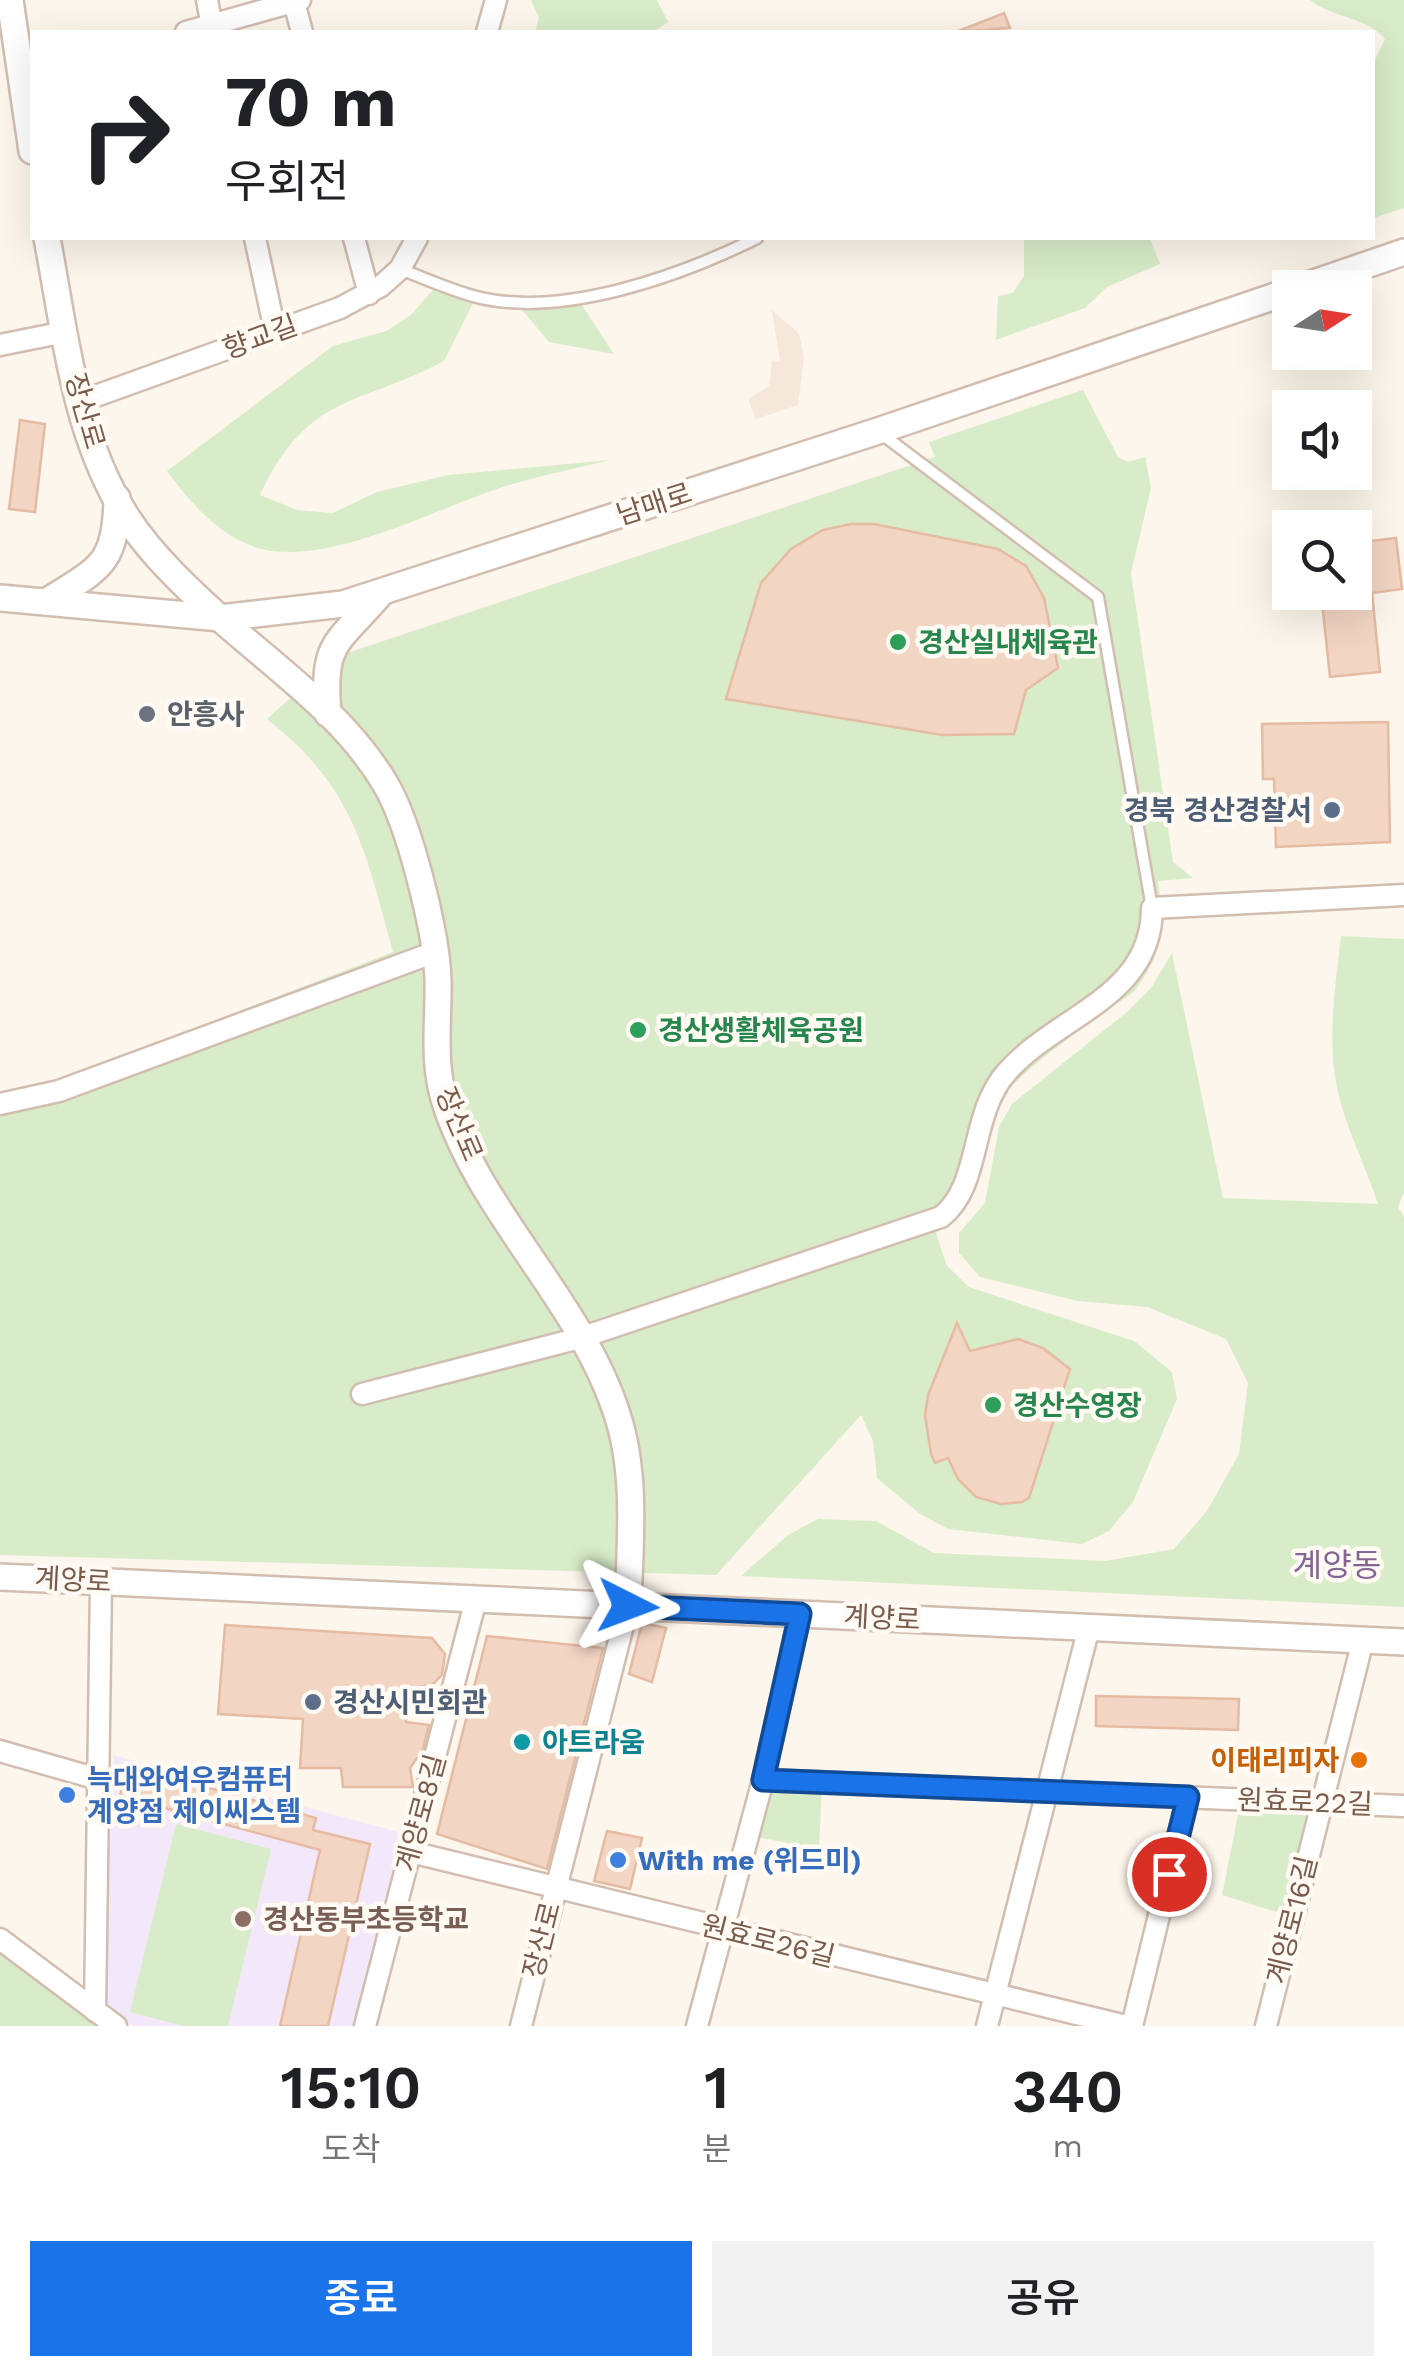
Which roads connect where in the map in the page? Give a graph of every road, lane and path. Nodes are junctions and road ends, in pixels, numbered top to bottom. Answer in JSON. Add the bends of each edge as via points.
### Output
{"nodes":[{"id":1,"x":10,"y":0,"type":"edge"},
{"id":2,"x":207,"y":0,"type":"edge"},
{"id":3,"x":496,"y":0,"type":"edge"},
{"id":4,"x":297,"y":1,"type":"edge"},
{"id":5,"x":213,"y":29,"type":"edge"},
{"id":6,"x":302,"y":30,"type":"edge"},
{"id":7,"x":488,"y":30,"type":"edge"},
{"id":8,"x":19,"y":82,"type":"edge"},
{"id":9,"x":30,"y":140,"type":"edge"},
{"id":10,"x":47,"y":240,"type":"edge"},
{"id":11,"x":255,"y":240,"type":"edge"},
{"id":12,"x":355,"y":240,"type":"edge"},
{"id":13,"x":416,"y":240,"type":"edge"},
{"id":14,"x":753,"y":240,"type":"edge"},
{"id":15,"x":1404,"y":252,"type":"edge"},
{"id":16,"x":400,"y":268,"type":"junction"},
{"id":17,"x":1352,"y":270,"type":"edge"},
{"id":18,"x":369,"y":294,"type":"junction"},
{"id":19,"x":1272,"y":296,"type":"edge"},
{"id":20,"x":65,"y":332,"type":"junction"},
{"id":21,"x":275,"y":332,"type":"junction"},
{"id":22,"x":0,"y":346,"type":"edge"},
{"id":23,"x":78,"y":402,"type":"junction"},
{"id":24,"x":878,"y":431,"type":"junction"},
{"id":25,"x":116,"y":498,"type":"junction"},
{"id":26,"x":381,"y":593,"type":"junction"},
{"id":27,"x":0,"y":598,"type":"edge"},
{"id":28,"x":46,"y":602,"type":"junction"},
{"id":29,"x":220,"y":618,"type":"junction"},
{"id":30,"x":328,"y":714,"type":"junction"},
{"id":31,"x":1404,"y":896,"type":"edge"},
{"id":32,"x":1152,"y":908,"type":"junction"},
{"id":33,"x":435,"y":952,"type":"junction"},
{"id":34,"x":0,"y":1104,"type":"edge"},
{"id":35,"x":580,"y":1338,"type":"junction"},
{"id":36,"x":362,"y":1394,"type":"dead end"},
{"id":37,"x":0,"y":1577,"type":"edge"},
{"id":38,"x":101,"y":1582,"type":"junction"},
{"id":39,"x":476,"y":1599,"type":"junction"},
{"id":40,"x":628,"y":1606,"type":"junction"},
{"id":41,"x":800,"y":1614,"type":"junction"},
{"id":42,"x":1089,"y":1627,"type":"junction"},
{"id":43,"x":1362,"y":1640,"type":"junction"},
{"id":44,"x":1404,"y":1642,"type":"edge"},
{"id":45,"x":0,"y":1751,"type":"edge"},
{"id":46,"x":98,"y":1779,"type":"junction"},
{"id":47,"x":763,"y":1780,"type":"junction"},
{"id":48,"x":1048,"y":1792,"type":"junction"},
{"id":49,"x":1188,"y":1797,"type":"junction"},
{"id":50,"x":1322,"y":1802,"type":"junction"},
{"id":51,"x":1404,"y":1806,"type":"edge"},
{"id":52,"x":411,"y":1852,"type":"junction"},
{"id":53,"x":554,"y":1888,"type":"junction"},
{"id":54,"x":722,"y":1931,"type":"junction"},
{"id":55,"x":0,"y":1938,"type":"edge"},
{"id":56,"x":995,"y":1995,"type":"junction"},
{"id":57,"x":95,"y":2010,"type":"junction"},
{"id":58,"x":116,"y":2026,"type":"edge"},
{"id":59,"x":365,"y":2026,"type":"edge"},
{"id":60,"x":521,"y":2026,"type":"edge"},
{"id":61,"x":697,"y":2026,"type":"edge"},
{"id":62,"x":987,"y":2026,"type":"edge"},
{"id":63,"x":1129,"y":2026,"type":"edge"},
{"id":64,"x":1266,"y":2026,"type":"edge"}],
"edges":[{"from":1,"to":8,"type":"street"},
{"from":2,"to":5,"type":"street"},
{"from":3,"to":7,"type":"street"},
{"from":4,"to":5,"type":"street"},
{"from":4,"to":6,"type":"street"},
{"from":8,"to":9,"type":"street"},
{"from":10,"to":20,"type":"street","name":"장산로"},
{"from":11,"to":21,"type":"street"},
{"from":12,"to":18,"type":"street"},
{"from":13,"to":16,"type":"street","name":"향교길"},
{"from":14,"to":16,"type":"lane","via":[[628,288],[539,302],[476,297]]},
{"from":15,"to":17,"type":"street"},
{"from":16,"to":18,"type":"street","name":"향교길"},
{"from":18,"to":21,"type":"street","name":"향교길"},
{"from":19,"to":24,"type":"street","name":"남매로"},
{"from":20,"to":22,"type":"street"},
{"from":20,"to":23,"type":"street","name":"장산로"},
{"from":21,"to":23,"type":"street","name":"향교길"},
{"from":23,"to":25,"type":"street","name":"장산로"},
{"from":24,"to":26,"type":"street","name":"남매로"},
{"from":24,"to":32,"type":"lane","via":[[1098,596]]},
{"from":25,"to":28,"type":"street","via":[[116,534],[101,567]]},
{"from":25,"to":29,"type":"street","name":"장산로","via":[[138,533]]},
{"from":26,"to":29,"type":"street","name":"남매로"},
{"from":26,"to":30,"type":"street","via":[[330,648]]},
{"from":27,"to":28,"type":"street","name":"남매로"},
{"from":28,"to":29,"type":"street","name":"남매로"},
{"from":29,"to":30,"type":"street","name":"장산로"},
{"from":30,"to":33,"type":"street","name":"장산로","via":[[368,759],[399,812]]},
{"from":31,"to":32,"type":"street"},
{"from":32,"to":35,"type":"street","via":[[1152,937],[1128,976],[1014,1065],[993,1090],[964,1193],[941,1217]]},
{"from":33,"to":34,"type":"street","via":[[59,1091]]},
{"from":33,"to":35,"type":"street","name":"장산로","via":[[438,1074],[452,1123]]},
{"from":35,"to":36,"type":"street"},
{"from":35,"to":40,"type":"street","name":"장산로","via":[[623,1432],[631,1525]]},
{"from":37,"to":38,"type":"street","name":"계양로"},
{"from":38,"to":39,"type":"street","name":"계양로"},
{"from":38,"to":46,"type":"street"},
{"from":39,"to":40,"type":"street","name":"계양로"},
{"from":39,"to":52,"type":"street","name":"계양로8길"},
{"from":40,"to":41,"type":"street","name":"계양로"},
{"from":40,"to":53,"type":"street","name":"장산로"},
{"from":41,"to":42,"type":"street","name":"계양로"},
{"from":41,"to":47,"type":"street"},
{"from":42,"to":43,"type":"street","name":"계양로"},
{"from":42,"to":48,"type":"street"},
{"from":43,"to":44,"type":"street","name":"계양로"},
{"from":43,"to":50,"type":"street","name":"계양로16길"},
{"from":45,"to":46,"type":"street"},
{"from":46,"to":57,"type":"street"},
{"from":47,"to":48,"type":"street","name":"원효로22길"},
{"from":47,"to":54,"type":"street"},
{"from":48,"to":49,"type":"street","name":"원효로22길"},
{"from":48,"to":56,"type":"street"},
{"from":49,"to":50,"type":"street","name":"원효로22길"},
{"from":49,"to":63,"type":"street"},
{"from":50,"to":51,"type":"street","name":"원효로22길"},
{"from":50,"to":64,"type":"street","name":"계양로16길"},
{"from":52,"to":53,"type":"street","name":"원효로26길"},
{"from":52,"to":59,"type":"street","name":"계양로8길"},
{"from":53,"to":54,"type":"street","name":"원효로26길"},
{"from":53,"to":60,"type":"street","name":"장산로"},
{"from":54,"to":56,"type":"street","name":"원효로26길"},
{"from":54,"to":61,"type":"street"},
{"from":55,"to":57,"type":"street"},
{"from":56,"to":62,"type":"street"},
{"from":56,"to":63,"type":"street","name":"원효로26길"},
{"from":57,"to":58,"type":"street"}]}
